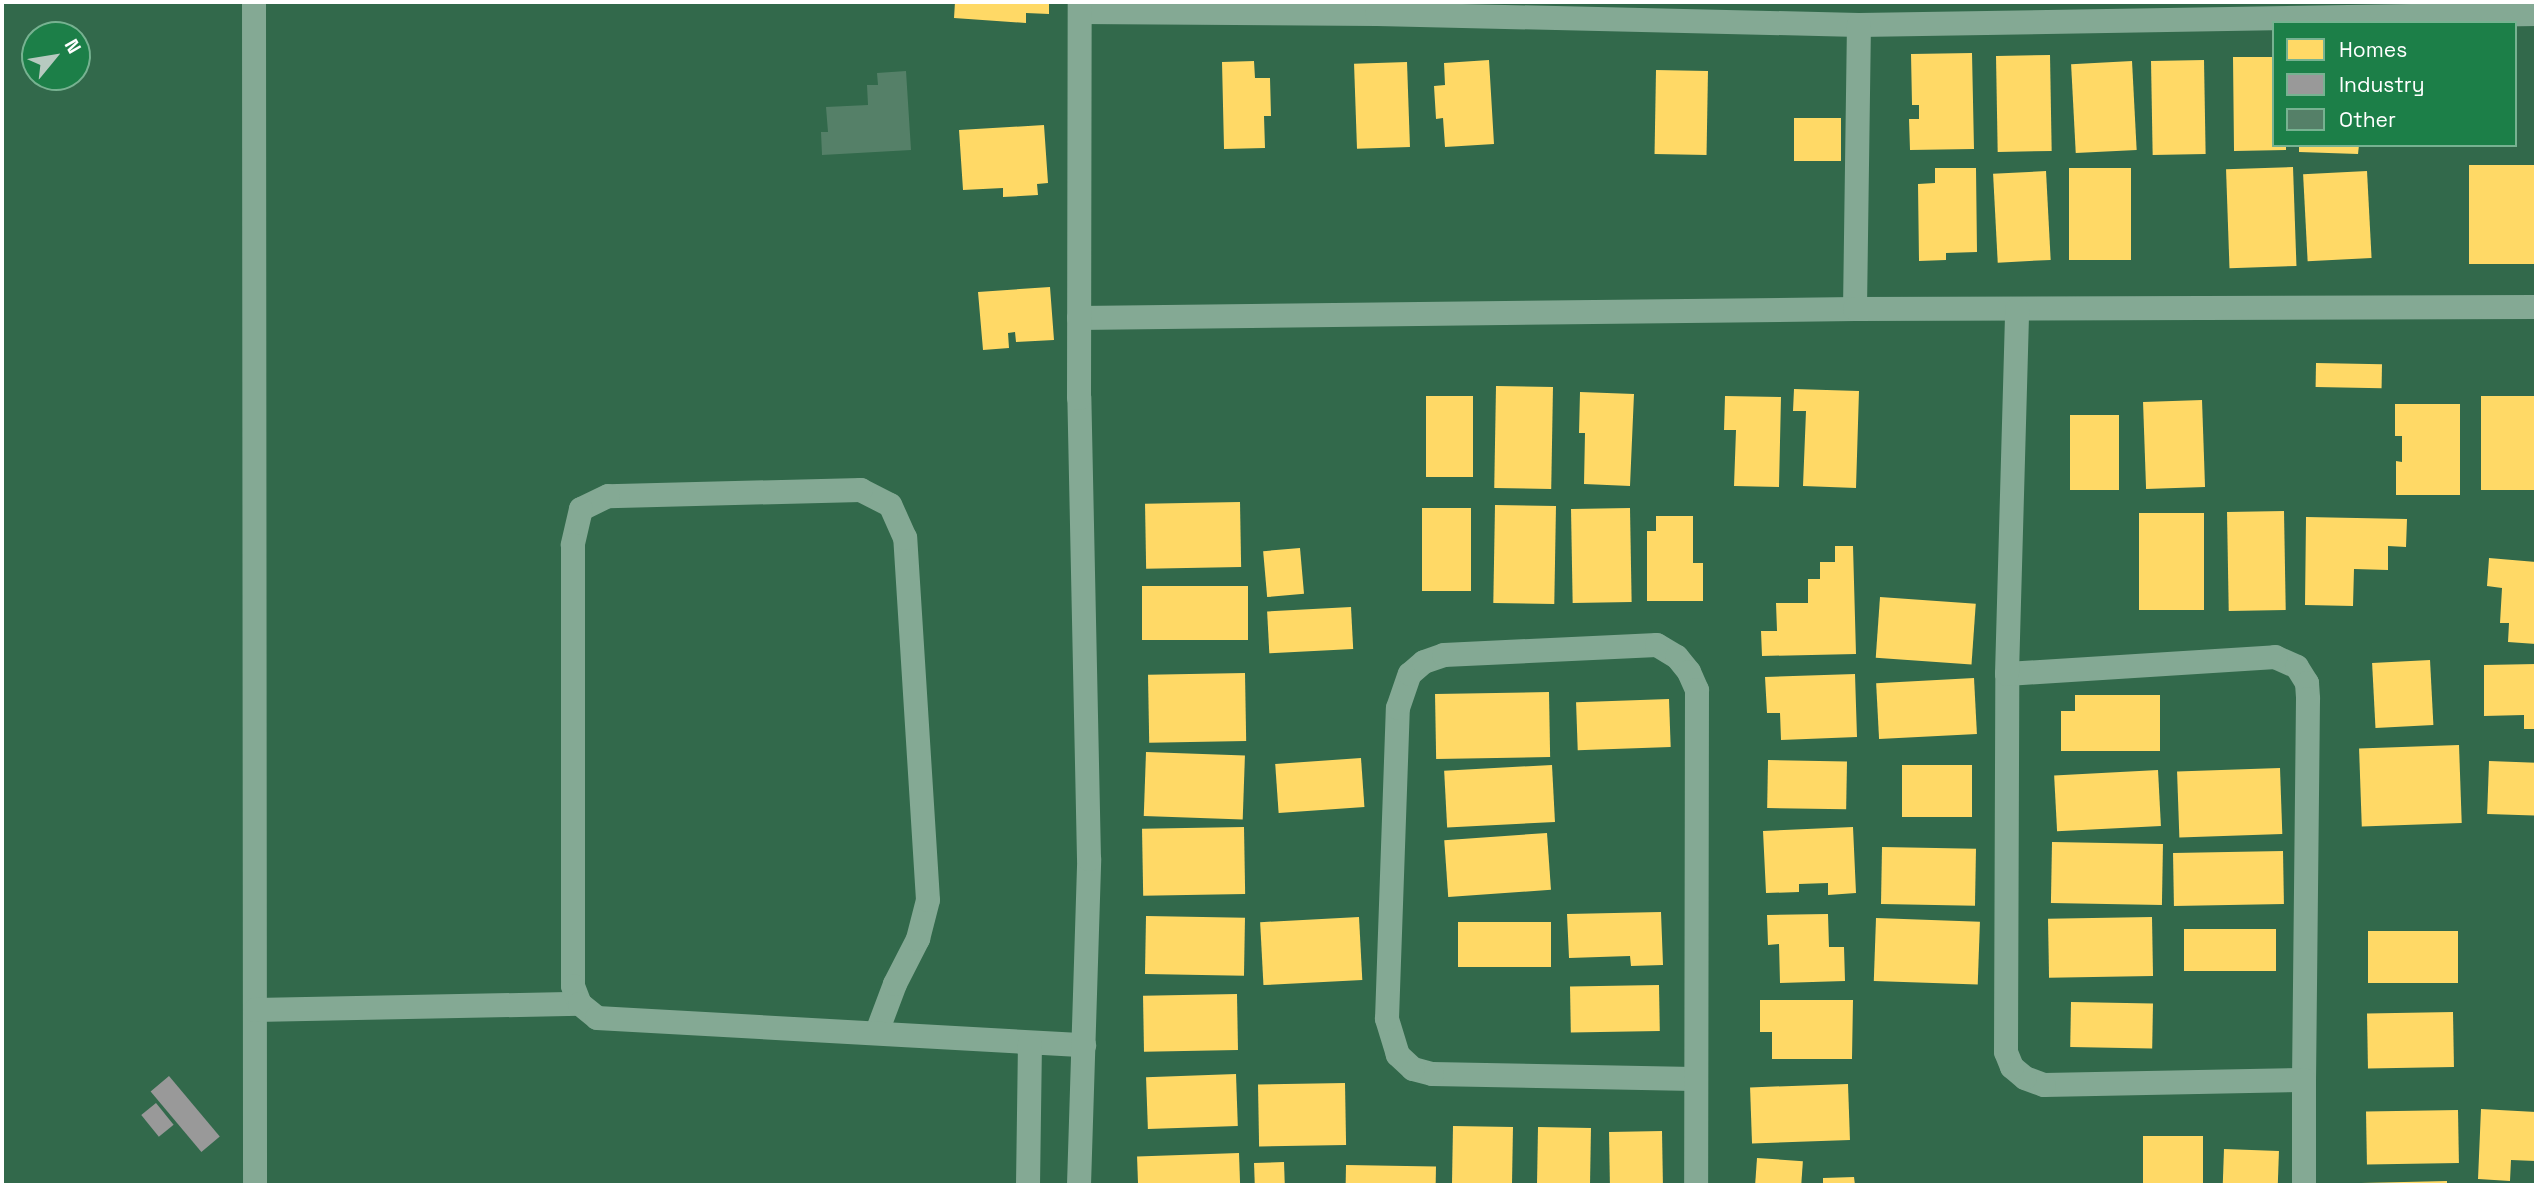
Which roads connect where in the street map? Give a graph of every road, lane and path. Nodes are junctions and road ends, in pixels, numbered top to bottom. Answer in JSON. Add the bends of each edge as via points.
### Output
{"nodes":[{"id":1,"x":254,"y":2,"type":"edge"},
{"id":2,"x":1080,"y":7,"type":"edge"},
{"id":3,"x":1377,"y":8,"type":"edge"},
{"id":4,"x":2536,"y":14,"type":"edge"},
{"id":5,"x":1859,"y":25,"type":"junction"},
{"id":6,"x":2536,"y":307,"type":"edge"},
{"id":7,"x":1855,"y":309,"type":"junction"},
{"id":8,"x":2017,"y":309,"type":"junction"},
{"id":9,"x":1079,"y":318,"type":"junction"},
{"id":10,"x":2007,"y":674,"type":"junction"},
{"id":11,"x":580,"y":1004,"type":"junction"},
{"id":12,"x":255,"y":1010,"type":"junction"},
{"id":13,"x":877,"y":1032,"type":"junction"},
{"id":14,"x":1030,"y":1043,"type":"junction"},
{"id":15,"x":1084,"y":1045,"type":"junction"},
{"id":16,"x":1695,"y":1079,"type":"junction"},
{"id":17,"x":2304,"y":1080,"type":"junction"},
{"id":18,"x":255,"y":1185,"type":"edge"},
{"id":19,"x":1028,"y":1185,"type":"edge"},
{"id":20,"x":1079,"y":1185,"type":"edge"},
{"id":21,"x":1696,"y":1185,"type":"edge"},
{"id":22,"x":2304,"y":1185,"type":"edge"}],
"edges":[{"from":1,"to":12,"type":"street"},
{"from":2,"to":3,"type":"street"},
{"from":2,"to":9,"type":"street"},
{"from":3,"to":5,"type":"street"},
{"from":4,"to":5,"type":"street"},
{"from":5,"to":7,"type":"street"},
{"from":6,"to":8,"type":"street"},
{"from":7,"to":8,"type":"street"},
{"from":7,"to":9,"type":"street"},
{"from":8,"to":10,"type":"street"},
{"from":9,"to":15,"type":"street","via":[[1089,859]]},
{"from":10,"to":17,"type":"street","via":[[2006,1052],[2012,1067],[2044,1085]]},
{"from":10,"to":17,"type":"street","via":[[2275,657],[2297,667],[2307,682],[2308,699]]},
{"from":11,"to":12,"type":"street"},
{"from":11,"to":13,"type":"street","via":[[597,1018]]},
{"from":11,"to":13,"type":"street","via":[[573,986],[573,544],[581,509],[608,496],[861,490],[890,505],[905,538],[928,900],[918,939]]},
{"from":12,"to":18,"type":"street"},
{"from":13,"to":14,"type":"street"},
{"from":14,"to":15,"type":"street"},
{"from":14,"to":19,"type":"street"},
{"from":15,"to":20,"type":"street"},
{"from":16,"to":16,"type":"street","via":[[1697,690],[1689,672],[1677,657],[1657,645],[1444,655],[1424,662],[1410,674],[1398,708],[1387,1019],[1398,1055],[1413,1069],[1432,1074]]},
{"from":16,"to":21,"type":"street"},
{"from":17,"to":22,"type":"street"}]}
